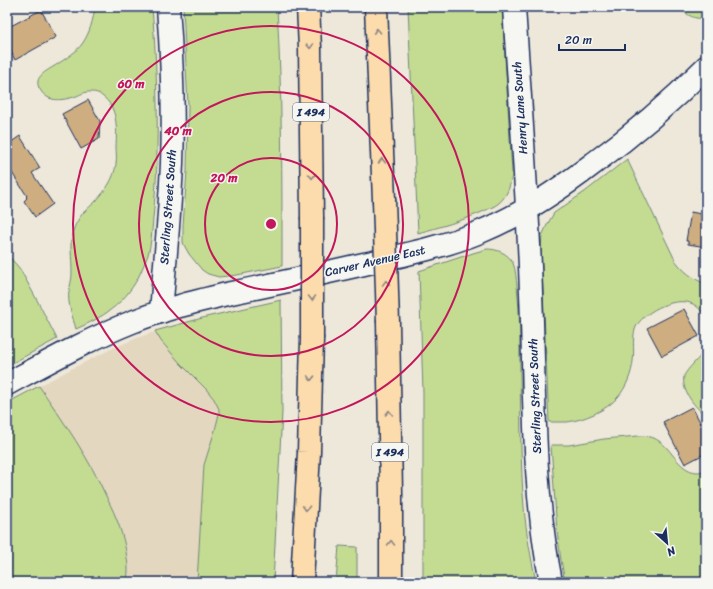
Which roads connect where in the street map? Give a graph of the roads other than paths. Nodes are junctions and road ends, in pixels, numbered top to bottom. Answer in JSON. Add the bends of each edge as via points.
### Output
{"nodes":[{"id":1,"x":168,"y":7,"type":"edge"},
{"id":2,"x":308,"y":7,"type":"edge"},
{"id":3,"x":376,"y":7,"type":"edge"},
{"id":4,"x":514,"y":7,"type":"edge"},
{"id":5,"x":706,"y":67,"type":"edge"},
{"id":6,"x":526,"y":209,"type":"junction"},
{"id":7,"x":161,"y":312,"type":"junction"},
{"id":8,"x":7,"y":384,"type":"edge"},
{"id":9,"x":302,"y":582,"type":"edge"},
{"id":10,"x":391,"y":582,"type":"edge"},
{"id":11,"x":551,"y":582,"type":"edge"}],
"edges":[{"from":1,"to":7,"type":"street","name":"Sterling Street South","via":[[173,117],[172,162]]},
{"from":2,"to":9,"type":"highway","number":"I 494","one_way":true,"bridge":true,"via":[[312,339]]},
{"from":10,"to":3,"type":"highway","number":"I 494","one_way":true,"bridge":true,"via":[[388,322]]},
{"from":4,"to":6,"type":"street","name":"Henry Lane South"},
{"from":5,"to":6,"type":"street","name":"Carver Avenue East","via":[[630,136],[568,182]]},
{"from":6,"to":7,"type":"street","name":"Carver Avenue East","via":[[481,232],[428,249],[217,296]]},
{"from":6,"to":11,"type":"street","name":"Sterling Street South","via":[[538,479]]},
{"from":7,"to":8,"type":"street","name":"Carver Avenue East","via":[[131,322]]}]}
